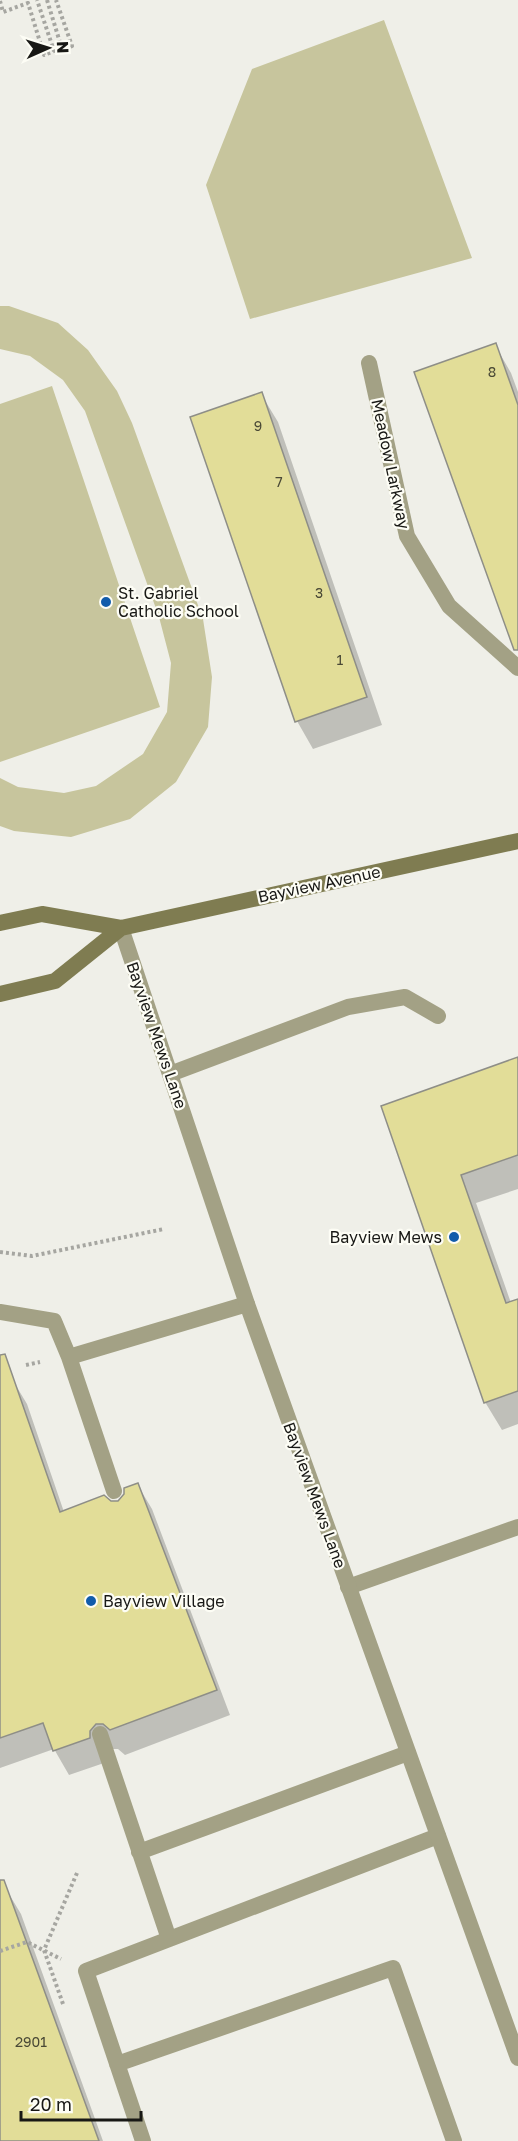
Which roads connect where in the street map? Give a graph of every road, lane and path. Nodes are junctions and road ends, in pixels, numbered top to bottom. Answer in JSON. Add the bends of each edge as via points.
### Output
{"nodes":[{"id":1,"x":37,"y":0,"type":"edge"},
{"id":2,"x":47,"y":0,"type":"edge"},
{"id":3,"x":56,"y":0,"type":"edge"},
{"id":4,"x":0,"y":1,"type":"edge"},
{"id":5,"x":369,"y":363,"type":"dead end"},
{"id":6,"x":518,"y":668,"type":"edge"},
{"id":7,"x":518,"y":841,"type":"edge"},
{"id":8,"x":0,"y":922,"type":"edge"},
{"id":9,"x":121,"y":928,"type":"junction"},
{"id":10,"x":0,"y":994,"type":"edge"},
{"id":11,"x":438,"y":1016,"type":"dead end"},
{"id":12,"x":170,"y":1074,"type":"junction"},
{"id":13,"x":164,"y":1228,"type":"dead end"},
{"id":14,"x":0,"y":1252,"type":"edge"},
{"id":15,"x":247,"y":1304,"type":"junction"},
{"id":16,"x":0,"y":1312,"type":"edge"},
{"id":17,"x":69,"y":1357,"type":"junction"},
{"id":18,"x":114,"y":1491,"type":"dead end"},
{"id":19,"x":518,"y":1527,"type":"edge"},
{"id":20,"x":348,"y":1587,"type":"junction"},
{"id":21,"x":99,"y":1734,"type":"dead end"},
{"id":22,"x":408,"y":1753,"type":"junction"},
{"id":23,"x":438,"y":1836,"type":"junction"},
{"id":24,"x":139,"y":1852,"type":"junction"},
{"id":25,"x":169,"y":1939,"type":"junction"},
{"id":26,"x":0,"y":1951,"type":"edge"},
{"id":27,"x":86,"y":1971,"type":"junction"},
{"id":28,"x":518,"y":2058,"type":"edge"},
{"id":29,"x":117,"y":2064,"type":"junction"},
{"id":30,"x":143,"y":2141,"type":"edge"},
{"id":31,"x":454,"y":2141,"type":"edge"}],
"edges":[{"from":1,"to":4,"type":"path","via":[[54,51],[44,55],[28,3],[3,12]]},
{"from":2,"to":3,"type":"path","via":[[62,50],[72,46]]},
{"from":5,"to":6,"type":"street","name":"Meadow Larkway","via":[[407,536],[449,606]]},
{"from":7,"to":9,"type":"main road","name":"Bayview Avenue"},
{"from":8,"to":9,"type":"main road","name":"Bayview Avenue","via":[[42,914]]},
{"from":9,"to":10,"type":"main road","name":"Bayview Avenue","via":[[55,981]]},
{"from":9,"to":12,"type":"street","name":"Bayview Mews Lane"},
{"from":11,"to":12,"type":"street","via":[[405,997],[348,1007]]},
{"from":12,"to":15,"type":"street","name":"Bayview Mews Lane"},
{"from":13,"to":14,"type":"path","via":[[32,1256]]},
{"from":15,"to":17,"type":"street"},
{"from":15,"to":20,"type":"street","name":"Bayview Mews Lane"},
{"from":16,"to":17,"type":"street","via":[[54,1321]]},
{"from":17,"to":18,"type":"street"},
{"from":19,"to":20,"type":"street"},
{"from":20,"to":22,"type":"street","name":"Bayview Mews Lane"},
{"from":21,"to":24,"type":"street"},
{"from":22,"to":23,"type":"street","name":"Bayview Mews Lane"},
{"from":22,"to":24,"type":"street"},
{"from":23,"to":25,"type":"street"},
{"from":23,"to":28,"type":"street","name":"Bayview Mews Lane"},
{"from":24,"to":25,"type":"street"},
{"from":25,"to":27,"type":"street"},
{"from":26,"to":27,"type":"path","via":[[27,1942]]},
{"from":27,"to":29,"type":"street"},
{"from":29,"to":30,"type":"street"},
{"from":29,"to":31,"type":"street","via":[[393,1968]]}]}
